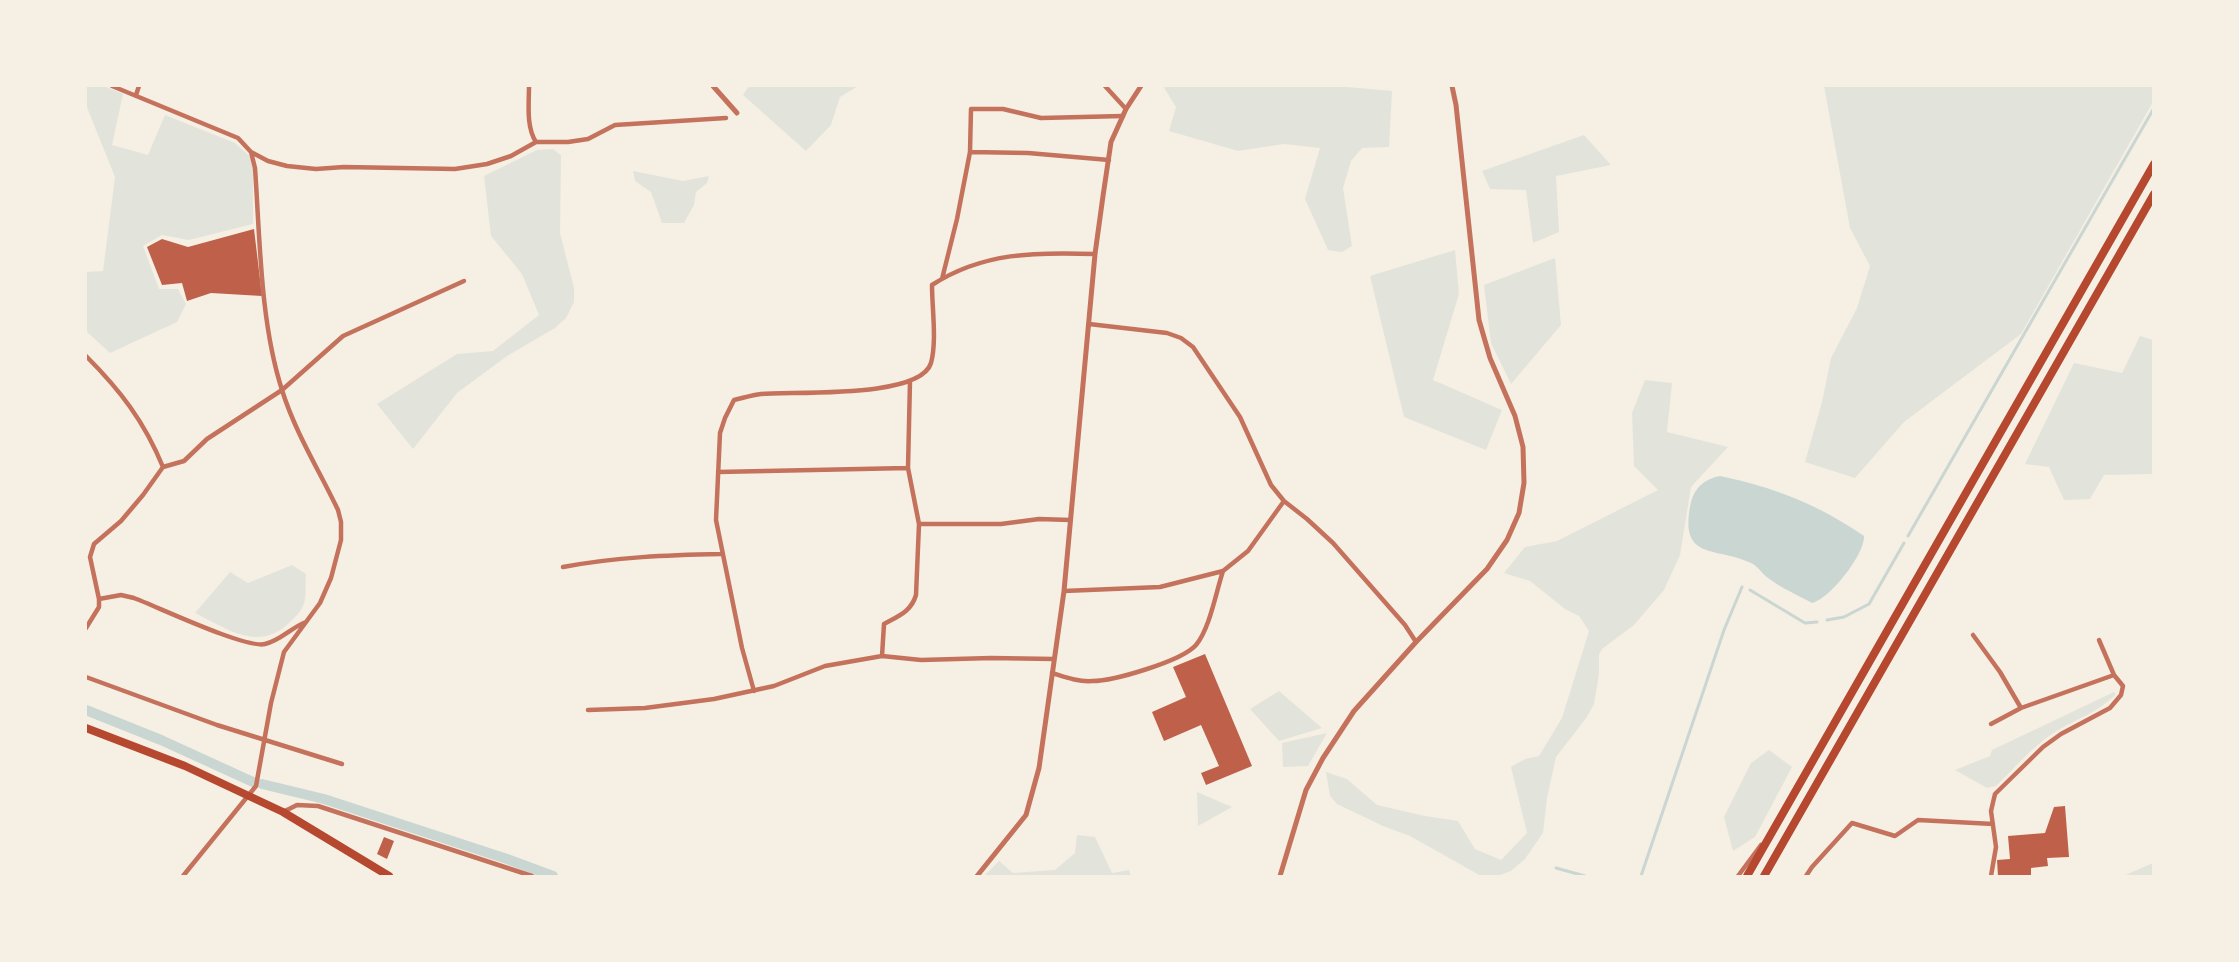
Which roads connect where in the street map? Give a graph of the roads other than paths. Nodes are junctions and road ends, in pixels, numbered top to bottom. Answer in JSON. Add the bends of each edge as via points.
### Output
{"nodes":[{"id":1,"x":112,"y":86,"type":"edge"},
{"id":2,"x":139,"y":86,"type":"edge"},
{"id":3,"x":529,"y":86,"type":"edge"},
{"id":4,"x":713,"y":86,"type":"edge"},
{"id":5,"x":1105,"y":86,"type":"edge"},
{"id":6,"x":1141,"y":86,"type":"edge"},
{"id":7,"x":1452,"y":86,"type":"edge"},
{"id":8,"x":136,"y":95,"type":"junction"},
{"id":9,"x":1126,"y":109,"type":"junction"},
{"id":10,"x":737,"y":113,"type":"dead end"},
{"id":11,"x":1123,"y":116,"type":"junction"},
{"id":12,"x":726,"y":118,"type":"dead end"},
{"id":13,"x":536,"y":142,"type":"junction"},
{"id":14,"x":251,"y":152,"type":"junction"},
{"id":15,"x":970,"y":152,"type":"junction"},
{"id":16,"x":1108,"y":160,"type":"junction"},
{"id":17,"x":2154,"y":164,"type":"edge"},
{"id":18,"x":2154,"y":194,"type":"edge"},
{"id":19,"x":1095,"y":254,"type":"junction"},
{"id":20,"x":942,"y":279,"type":"junction"},
{"id":21,"x":464,"y":281,"type":"dead end"},
{"id":22,"x":1089,"y":324,"type":"junction"},
{"id":23,"x":86,"y":356,"type":"edge"},
{"id":24,"x":910,"y":381,"type":"junction"},
{"id":25,"x":282,"y":390,"type":"junction"},
{"id":26,"x":163,"y":466,"type":"junction"},
{"id":27,"x":908,"y":468,"type":"junction"},
{"id":28,"x":718,"y":472,"type":"junction"},
{"id":29,"x":1284,"y":501,"type":"junction"},
{"id":30,"x":1070,"y":520,"type":"junction"},
{"id":31,"x":920,"y":524,"type":"junction"},
{"id":32,"x":722,"y":554,"type":"junction"},
{"id":33,"x":563,"y":567,"type":"dead end"},
{"id":34,"x":1223,"y":571,"type":"junction"},
{"id":35,"x":1064,"y":591,"type":"junction"},
{"id":36,"x":99,"y":599,"type":"junction"},
{"id":37,"x":307,"y":622,"type":"junction"},
{"id":38,"x":86,"y":628,"type":"edge"},
{"id":39,"x":1973,"y":635,"type":"dead end"},
{"id":40,"x":2099,"y":640,"type":"dead end"},
{"id":41,"x":1416,"y":642,"type":"junction"},
{"id":42,"x":882,"y":656,"type":"junction"},
{"id":43,"x":1054,"y":659,"type":"junction"},
{"id":44,"x":1052,"y":673,"type":"junction"},
{"id":45,"x":2114,"y":675,"type":"junction"},
{"id":46,"x":86,"y":677,"type":"edge"},
{"id":47,"x":754,"y":691,"type":"junction"},
{"id":48,"x":2021,"y":708,"type":"junction"},
{"id":49,"x":588,"y":710,"type":"dead end"},
{"id":50,"x":1990,"y":724,"type":"dead end"},
{"id":51,"x":86,"y":728,"type":"edge"},
{"id":52,"x":263,"y":741,"type":"junction"},
{"id":53,"x":342,"y":764,"type":"dead end"},
{"id":54,"x":249,"y":795,"type":"junction"},
{"id":55,"x":283,"y":812,"type":"junction"},
{"id":56,"x":1993,"y":824,"type":"junction"},
{"id":57,"x":1776,"y":825,"type":"junction"},
{"id":58,"x":183,"y":876,"type":"edge"},
{"id":59,"x":389,"y":876,"type":"edge"},
{"id":60,"x":532,"y":876,"type":"edge"},
{"id":61,"x":977,"y":876,"type":"edge"},
{"id":62,"x":1280,"y":876,"type":"edge"},
{"id":63,"x":1738,"y":876,"type":"edge"},
{"id":64,"x":1747,"y":876,"type":"edge"},
{"id":65,"x":1764,"y":876,"type":"edge"},
{"id":66,"x":1806,"y":876,"type":"edge"},
{"id":67,"x":1991,"y":876,"type":"edge"}],
"edges":[{"from":1,"to":8,"type":"street"},
{"from":2,"to":8,"type":"street"},
{"from":3,"to":13,"type":"street","via":[[530,124]]},
{"from":4,"to":10,"type":"street"},
{"from":5,"to":9,"type":"street"},
{"from":6,"to":9,"type":"street"},
{"from":7,"to":41,"type":"street","via":[[1479,320],[1519,431],[1524,483],[1519,513],[1499,552]]},
{"from":8,"to":14,"type":"street","via":[[238,138]]},
{"from":9,"to":11,"type":"street"},
{"from":11,"to":15,"type":"street","via":[[1041,118],[1003,109],[971,109]]},
{"from":11,"to":16,"type":"street"},
{"from":12,"to":13,"type":"street","via":[[615,125],[588,139]]},
{"from":13,"to":14,"type":"street","via":[[487,164],[455,169],[316,169],[268,161]]},
{"from":14,"to":25,"type":"street","via":[[268,326]]},
{"from":15,"to":16,"type":"street"},
{"from":15,"to":20,"type":"street"},
{"from":16,"to":19,"type":"street"},
{"from":17,"to":57,"type":"highway"},
{"from":18,"to":65,"type":"highway"},
{"from":19,"to":20,"type":"street","via":[[1037,252],[997,258]]},
{"from":19,"to":22,"type":"street"},
{"from":20,"to":24,"type":"street","via":[[932,285],[930,364],[925,374]]},
{"from":21,"to":25,"type":"street","via":[[343,336]]},
{"from":22,"to":29,"type":"street","via":[[1158,332],[1187,342],[1240,417],[1270,485]]},
{"from":22,"to":30,"type":"street"},
{"from":23,"to":26,"type":"street","via":[[134,409]]},
{"from":24,"to":27,"type":"street"},
{"from":24,"to":28,"type":"street","via":[[866,390],[762,394],[734,400],[720,433]]},
{"from":25,"to":26,"type":"street","via":[[213,435],[184,461]]},
{"from":25,"to":37,"type":"street","via":[[341,522],[341,540],[331,578]]},
{"from":26,"to":36,"type":"street","via":[[121,521],[94,544],[90,557]]},
{"from":27,"to":28,"type":"street"},
{"from":27,"to":31,"type":"street"},
{"from":28,"to":32,"type":"street","via":[[716,520]]},
{"from":29,"to":34,"type":"street","via":[[1248,551]]},
{"from":29,"to":41,"type":"street","via":[[1333,543],[1405,624]]},
{"from":30,"to":31,"type":"street"},
{"from":30,"to":35,"type":"street"},
{"from":31,"to":42,"type":"street","via":[[914,604],[884,624]]},
{"from":32,"to":33,"type":"street","via":[[613,558]]},
{"from":32,"to":47,"type":"street"},
{"from":34,"to":35,"type":"street","via":[[1160,587]]},
{"from":34,"to":44,"type":"street","via":[[1203,634],[1188,652],[1121,676],[1093,681]]},
{"from":35,"to":43,"type":"street"},
{"from":36,"to":37,"type":"street","via":[[121,595],[134,598],[257,646]]},
{"from":36,"to":38,"type":"street","via":[[99,607]]},
{"from":37,"to":52,"type":"street","via":[[284,652]]},
{"from":39,"to":48,"type":"street"},
{"from":40,"to":45,"type":"street"},
{"from":41,"to":62,"type":"street","via":[[1353,711],[1314,772]]},
{"from":42,"to":43,"type":"street","via":[[921,660]]},
{"from":42,"to":47,"type":"street","via":[[825,666]]},
{"from":43,"to":44,"type":"street"},
{"from":44,"to":61,"type":"street","via":[[1039,768],[1026,815]]},
{"from":45,"to":48,"type":"street"},
{"from":45,"to":56,"type":"street","via":[[2123,686],[2121,695],[2110,708],[2043,747],[1995,794]]},
{"from":46,"to":52,"type":"street"},
{"from":47,"to":49,"type":"street","via":[[645,708]]},
{"from":48,"to":50,"type":"street"},
{"from":51,"to":54,"type":"highway"},
{"from":52,"to":53,"type":"street"},
{"from":52,"to":54,"type":"street","via":[[256,786]]},
{"from":54,"to":55,"type":"highway"},
{"from":54,"to":58,"type":"street"},
{"from":55,"to":59,"type":"highway"},
{"from":55,"to":60,"type":"street","via":[[297,805],[318,806]]},
{"from":56,"to":66,"type":"street","via":[[1918,820],[1895,836],[1852,823]]},
{"from":56,"to":67,"type":"street","via":[[1996,847]]},
{"from":57,"to":63,"type":"street"},
{"from":57,"to":64,"type":"highway"}]}
